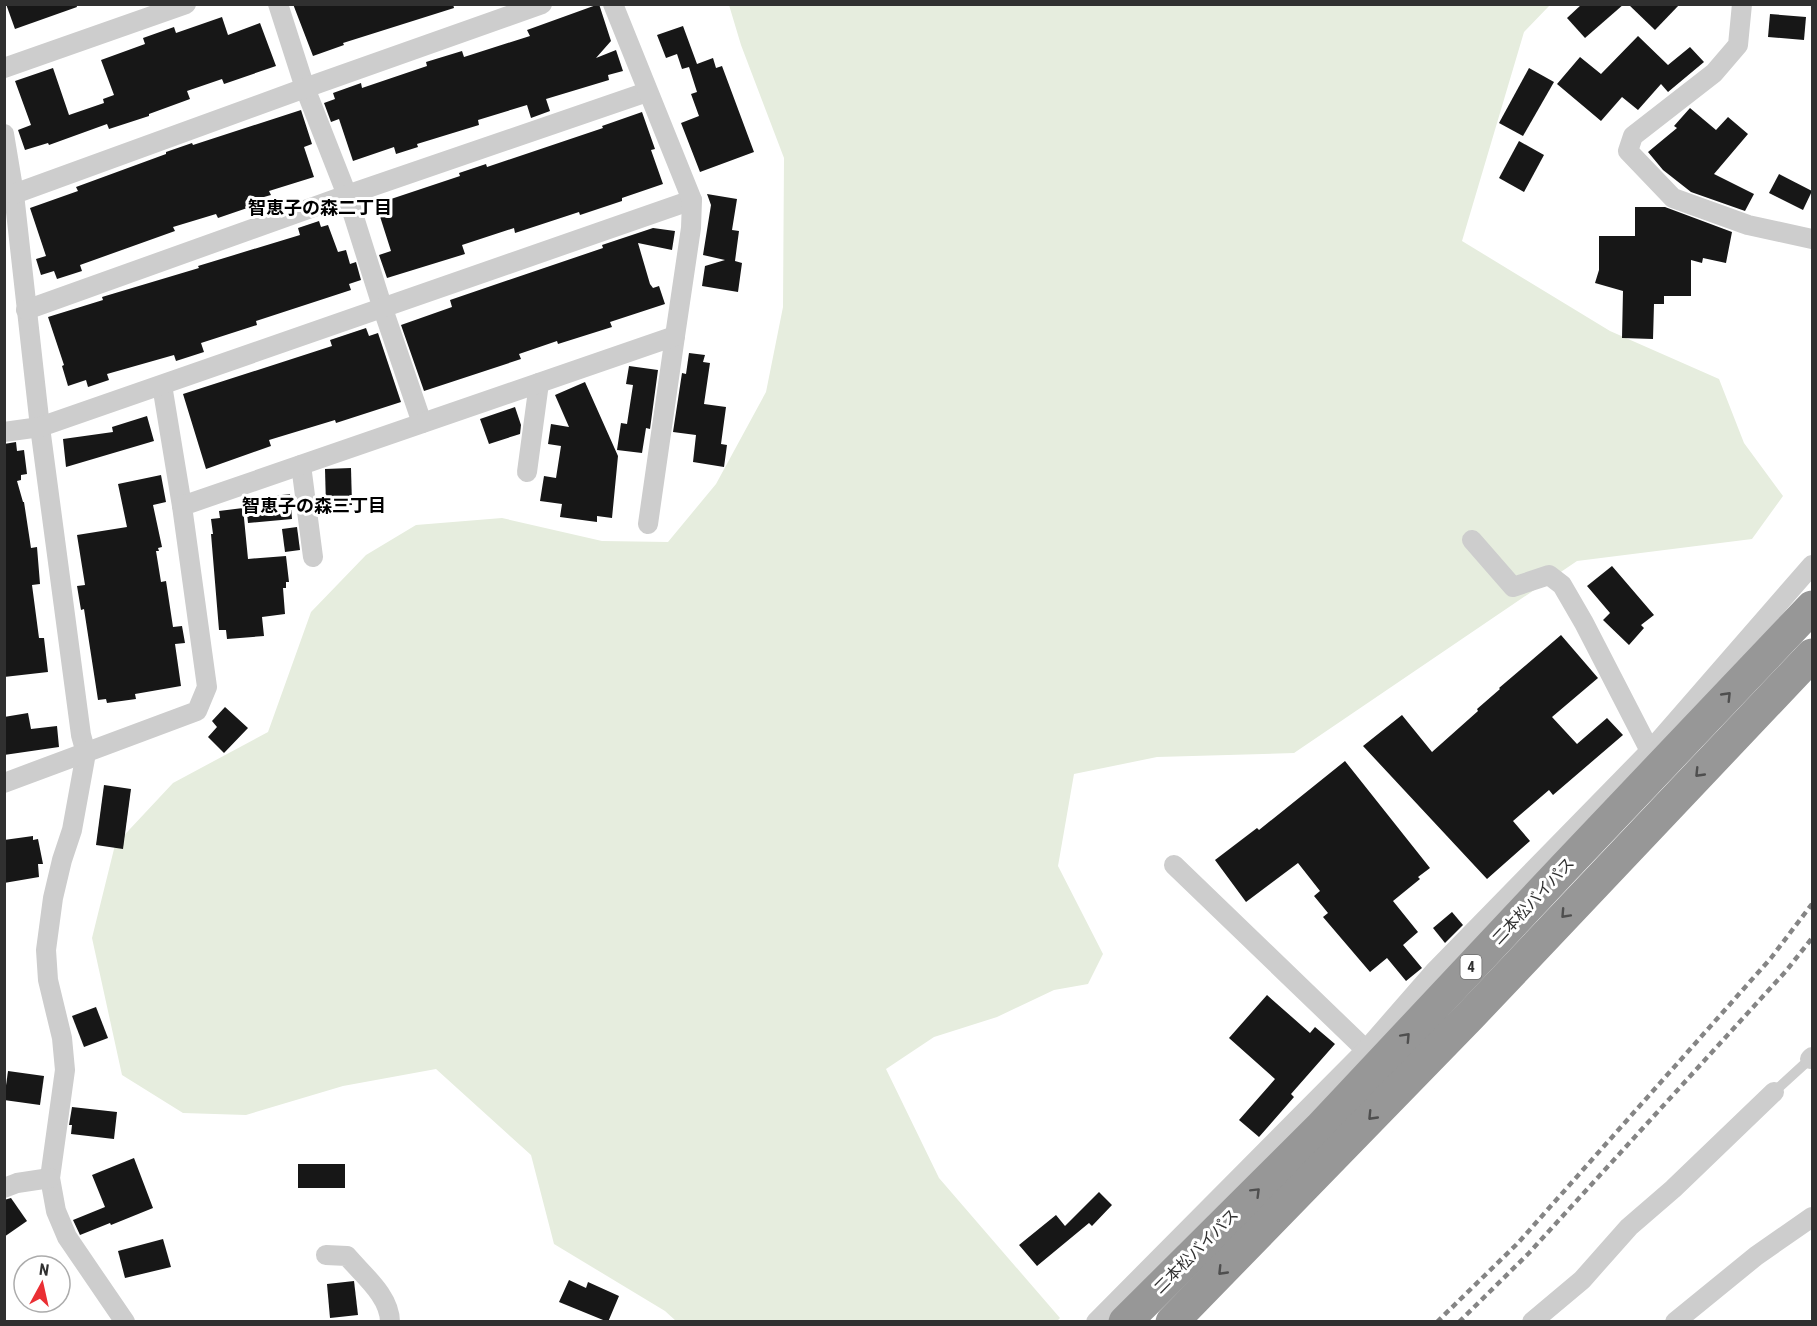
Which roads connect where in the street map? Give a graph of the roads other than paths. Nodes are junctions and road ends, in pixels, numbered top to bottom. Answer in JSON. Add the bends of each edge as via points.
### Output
{"nodes":[{"id":1,"x":186,"y":4,"type":"edge"},
{"id":2,"x":278,"y":4,"type":"edge"},
{"id":3,"x":542,"y":4,"type":"edge"},
{"id":4,"x":614,"y":4,"type":"edge"},
{"id":5,"x":1742,"y":4,"type":"edge"},
{"id":6,"x":4,"y":68,"type":"edge"},
{"id":7,"x":305,"y":88,"type":"junction"},
{"id":8,"x":647,"y":92,"type":"junction"},
{"id":9,"x":4,"y":134,"type":"edge"},
{"id":10,"x":14,"y":194,"type":"junction"},
{"id":11,"x":347,"y":195,"type":"junction"},
{"id":12,"x":692,"y":200,"type":"junction"},
{"id":13,"x":1812,"y":238,"type":"edge"},
{"id":14,"x":383,"y":309,"type":"junction"},
{"id":15,"x":26,"y":310,"type":"junction"},
{"id":16,"x":675,"y":336,"type":"junction"},
{"id":17,"x":538,"y":383,"type":"junction"},
{"id":18,"x":162,"y":385,"type":"junction"},
{"id":19,"x":422,"y":423,"type":"junction"},
{"id":20,"x":40,"y":427,"type":"junction"},
{"id":21,"x":4,"y":432,"type":"edge"},
{"id":22,"x":301,"y":465,"type":"junction"},
{"id":23,"x":527,"y":472,"type":"dead end"},
{"id":24,"x":182,"y":506,"type":"junction"},
{"id":25,"x":648,"y":524,"type":"dead end"},
{"id":26,"x":1472,"y":540,"type":"dead end"},
{"id":27,"x":312,"y":557,"type":"dead end"},
{"id":28,"x":1812,"y":565,"type":"edge"},
{"id":29,"x":1812,"y":608,"type":"edge"},
{"id":30,"x":1812,"y":655,"type":"edge"},
{"id":31,"x":1650,"y":751,"type":"junction"},
{"id":32,"x":86,"y":753,"type":"junction"},
{"id":33,"x":4,"y":783,"type":"edge"},
{"id":34,"x":1174,"y":865,"type":"dead end"},
{"id":35,"x":1366,"y":1050,"type":"junction"},
{"id":36,"x":1811,"y":1058,"type":"edge"},
{"id":37,"x":1774,"y":1092,"type":"joint"},
{"id":38,"x":50,"y":1178,"type":"junction"},
{"id":39,"x":4,"y":1188,"type":"edge"},
{"id":40,"x":1812,"y":1217,"type":"edge"},
{"id":41,"x":326,"y":1255,"type":"dead end"},
{"id":42,"x":125,"y":1322,"type":"edge"},
{"id":43,"x":390,"y":1322,"type":"edge"},
{"id":44,"x":1096,"y":1322,"type":"edge"},
{"id":45,"x":1125,"y":1322,"type":"edge"},
{"id":46,"x":1172,"y":1322,"type":"edge"},
{"id":47,"x":1532,"y":1322,"type":"edge"},
{"id":48,"x":1675,"y":1322,"type":"edge"}],
"edges":[{"from":1,"to":6,"type":"street"},
{"from":2,"to":7,"type":"street"},
{"from":3,"to":7,"type":"street"},
{"from":4,"to":8,"type":"street"},
{"from":5,"to":13,"type":"street","via":[[1738,45],[1714,73],[1633,136],[1628,151],[1673,198],[1748,225]]},
{"from":7,"to":10,"type":"street"},
{"from":7,"to":11,"type":"street"},
{"from":8,"to":11,"type":"street"},
{"from":8,"to":12,"type":"street"},
{"from":9,"to":10,"type":"street"},
{"from":10,"to":15,"type":"street"},
{"from":11,"to":14,"type":"street"},
{"from":11,"to":15,"type":"street"},
{"from":12,"to":14,"type":"street"},
{"from":12,"to":16,"type":"street"},
{"from":14,"to":18,"type":"street"},
{"from":14,"to":19,"type":"street"},
{"from":15,"to":20,"type":"street"},
{"from":16,"to":17,"type":"street"},
{"from":16,"to":25,"type":"street"},
{"from":17,"to":19,"type":"street"},
{"from":17,"to":23,"type":"street"},
{"from":18,"to":20,"type":"street"},
{"from":18,"to":24,"type":"street"},
{"from":19,"to":22,"type":"street"},
{"from":20,"to":21,"type":"street"},
{"from":20,"to":32,"type":"street"},
{"from":22,"to":24,"type":"street"},
{"from":22,"to":27,"type":"street"},
{"from":24,"to":32,"type":"street","via":[[207,687],[196,711]]},
{"from":26,"to":31,"type":"street","via":[[1513,587],[1548,575],[1562,585]]},
{"from":28,"to":31,"type":"street"},
{"from":45,"to":29,"type":"highway","name":"二本松バイパス","number":"4","one_way":true,"via":[[1320,1128]]},
{"from":30,"to":46,"type":"highway","name":"二本松バイパス","number":"4","one_way":true,"via":[[1470,1016]]},
{"from":31,"to":35,"type":"street","via":[[1434,972]]},
{"from":32,"to":33,"type":"street"},
{"from":32,"to":38,"type":"street","via":[[72,830],[53,898],[46,950],[65,1070]]},
{"from":34,"to":35,"type":"street"},
{"from":35,"to":44,"type":"street"},
{"from":36,"to":37,"type":"lane"},
{"from":37,"to":47,"type":"street","via":[[1629,1227],[1581,1280]]},
{"from":38,"to":39,"type":"street"},
{"from":38,"to":42,"type":"street","via":[[56,1211],[67,1237]]},
{"from":40,"to":48,"type":"street","via":[[1756,1256]]},
{"from":41,"to":43,"type":"street","via":[[347,1256],[386,1301]]}]}
